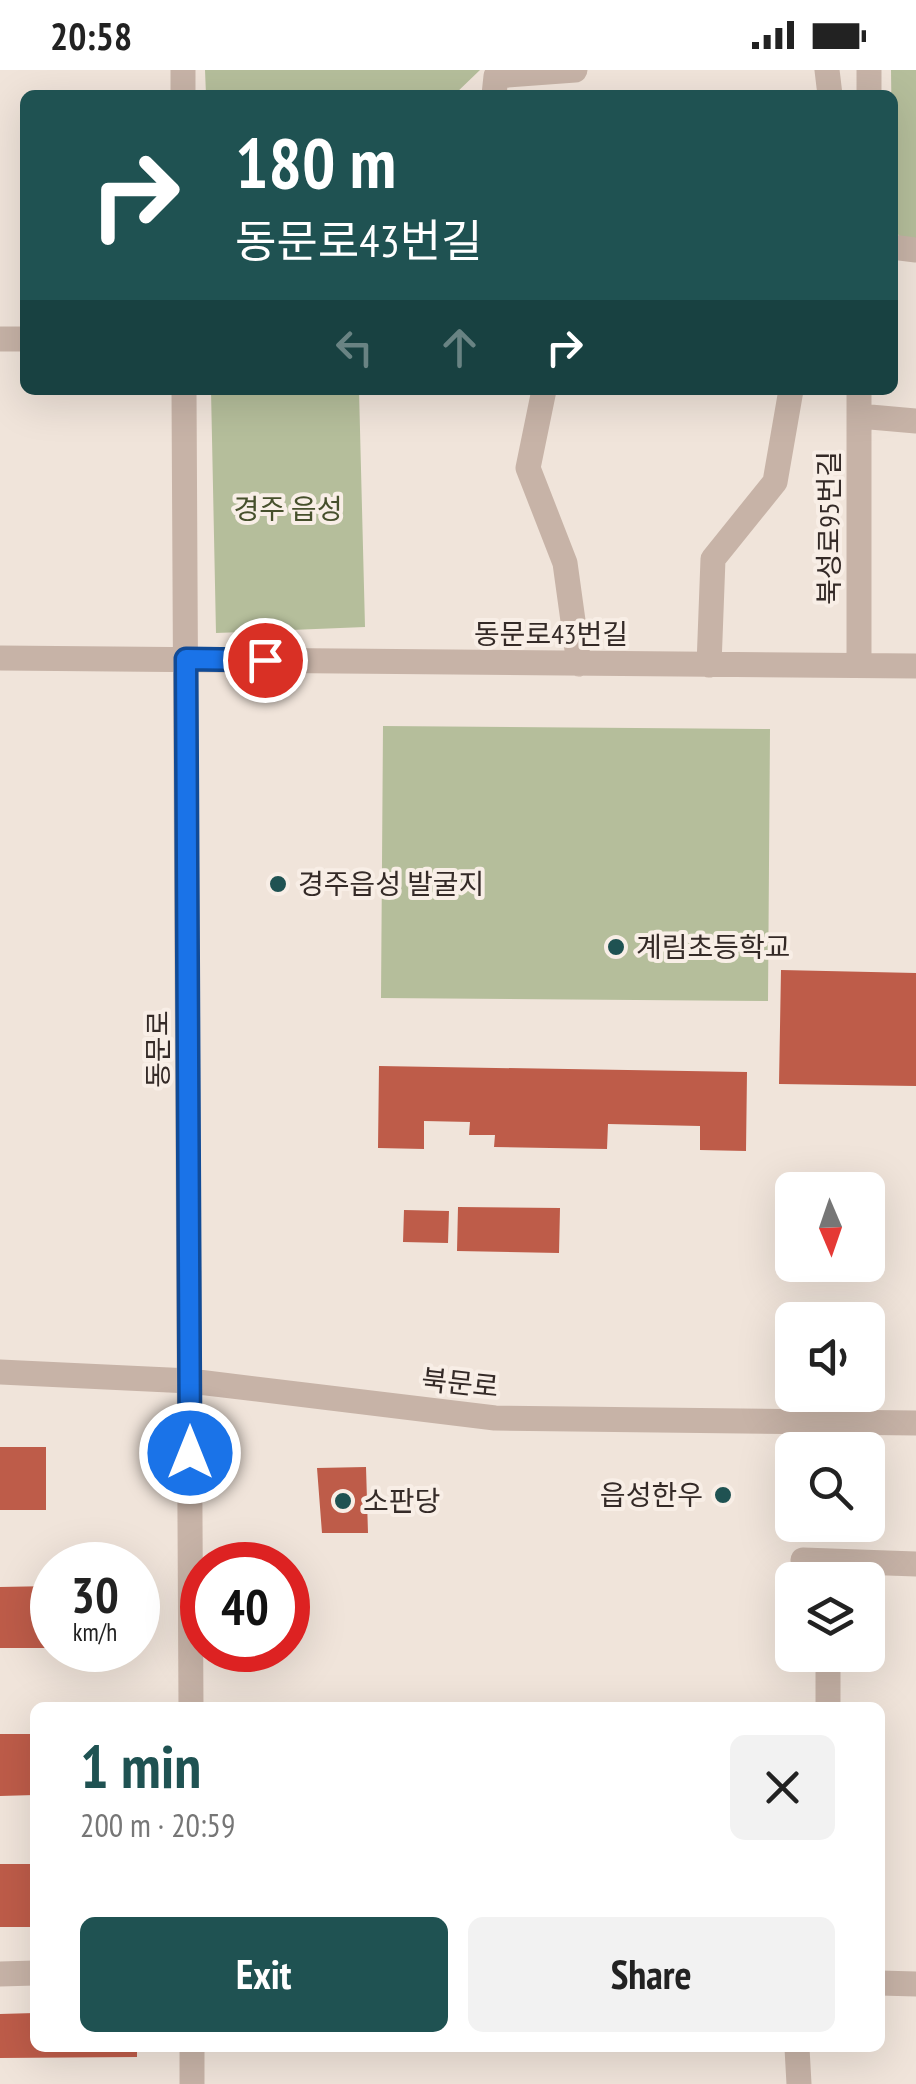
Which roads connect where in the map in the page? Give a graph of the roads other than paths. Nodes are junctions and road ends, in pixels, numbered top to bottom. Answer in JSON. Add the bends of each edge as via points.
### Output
{"nodes":[{"id":1,"x":575,"y":70,"type":"edge"},
{"id":2,"x":495,"y":90,"type":"edge"},
{"id":3,"x":184,"y":395,"type":"edge"},
{"id":4,"x":543,"y":395,"type":"edge"},
{"id":5,"x":791,"y":395,"type":"edge"},
{"id":6,"x":859,"y":403,"type":"edge"},
{"id":7,"x":916,"y":421,"type":"edge"},
{"id":8,"x":0,"y":658,"type":"edge"},
{"id":9,"x":186,"y":659,"type":"junction"},
{"id":10,"x":579,"y":664,"type":"junction"},
{"id":11,"x":709,"y":664,"type":"junction"},
{"id":12,"x":859,"y":665,"type":"junction"},
{"id":13,"x":916,"y":666,"type":"edge"},
{"id":14,"x":0,"y":1372,"type":"edge"},
{"id":15,"x":190,"y":1380,"type":"junction"},
{"id":16,"x":915,"y":1426,"type":"edge"},
{"id":17,"x":803,"y":1562,"type":"edge"},
{"id":18,"x":860,"y":1562,"type":"edge"},
{"id":19,"x":885,"y":1563,"type":"edge"},
{"id":20,"x":916,"y":1564,"type":"edge"},
{"id":21,"x":828,"y":1672,"type":"edge"},
{"id":22,"x":191,"y":1702,"type":"edge"},
{"id":23,"x":828,"y":1702,"type":"edge"},
{"id":24,"x":0,"y":1974,"type":"edge"},
{"id":25,"x":30,"y":1974,"type":"edge"},
{"id":26,"x":885,"y":1983,"type":"edge"},
{"id":27,"x":916,"y":1984,"type":"edge"},
{"id":28,"x":192,"y":2052,"type":"edge"},
{"id":29,"x":797,"y":2052,"type":"edge"},
{"id":30,"x":192,"y":2084,"type":"edge"},
{"id":31,"x":798,"y":2084,"type":"edge"}],
"edges":[{"from":1,"to":2,"type":"street","via":[[496,76]]},
{"from":3,"to":9,"type":"street","name":"동문로"},
{"from":4,"to":10,"type":"street","via":[[528,468],[565,563]]},
{"from":5,"to":11,"type":"street","via":[[775,482],[713,559]]},
{"from":6,"to":7,"type":"street"},
{"from":6,"to":12,"type":"street","name":"북성로95번길"},
{"from":8,"to":9,"type":"street","name":"동문로43번길"},
{"from":9,"to":10,"type":"street","name":"동문로43번길"},
{"from":9,"to":15,"type":"street","name":"동문로"},
{"from":10,"to":11,"type":"street","name":"동문로43번길"},
{"from":11,"to":12,"type":"street","name":"동문로43번길"},
{"from":12,"to":13,"type":"street","name":"동문로43번길"},
{"from":14,"to":15,"type":"street","name":"북문로"},
{"from":15,"to":16,"type":"street","name":"북문로","via":[[494,1418]]},
{"from":15,"to":22,"type":"street","name":"동문로"},
{"from":17,"to":18,"type":"street"},
{"from":19,"to":20,"type":"street"},
{"from":21,"to":23,"type":"street"},
{"from":24,"to":25,"type":"street"},
{"from":26,"to":27,"type":"street"},
{"from":28,"to":30,"type":"street"},
{"from":29,"to":31,"type":"street"}]}
